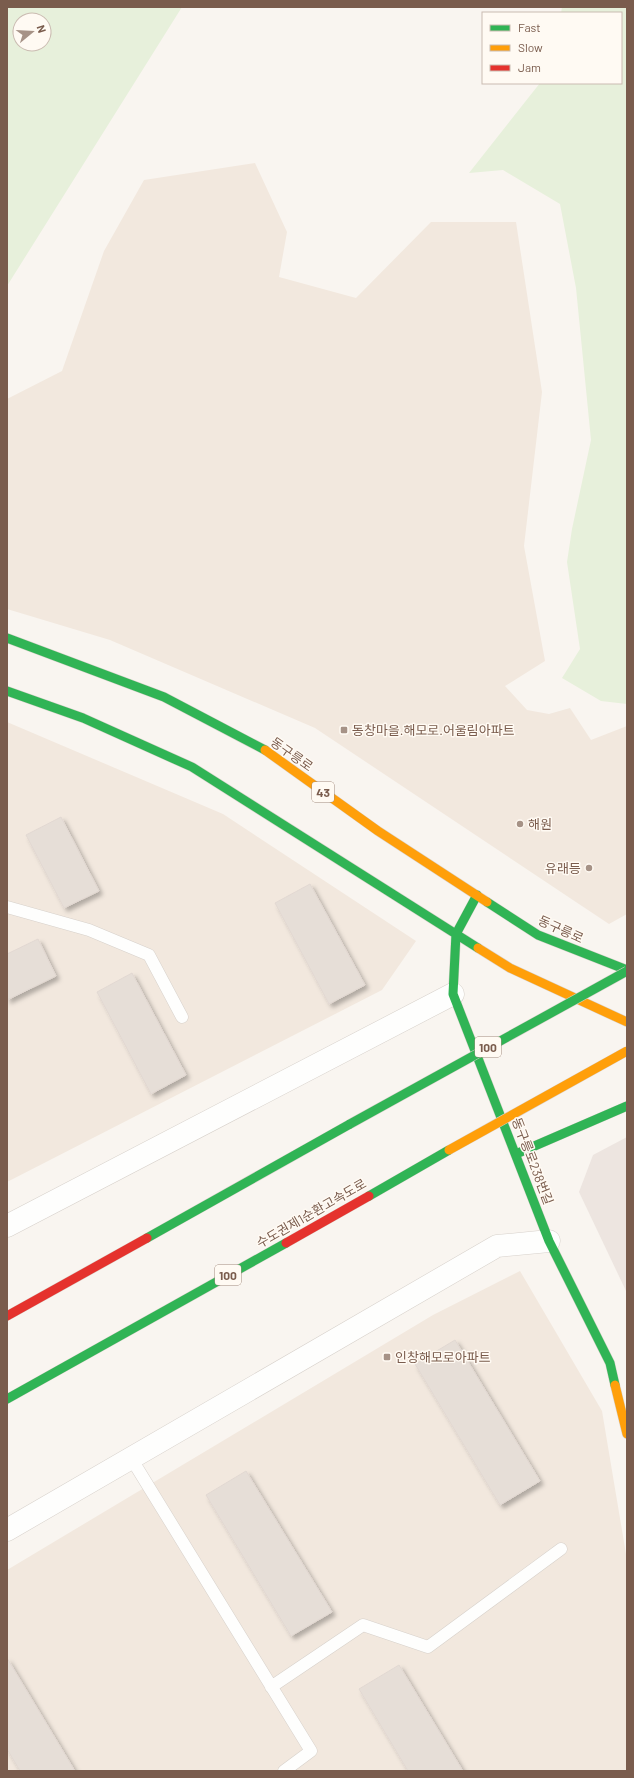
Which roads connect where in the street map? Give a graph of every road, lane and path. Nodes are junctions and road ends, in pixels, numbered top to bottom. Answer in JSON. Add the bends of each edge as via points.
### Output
{"nodes":[{"id":1,"x":7,"y":638,"type":"edge"},
{"id":2,"x":7,"y":691,"type":"edge"},
{"id":3,"x":476,"y":895,"type":"junction"},
{"id":4,"x":7,"y":907,"type":"edge"},
{"id":5,"x":456,"y":934,"type":"junction"},
{"id":6,"x":627,"y":970,"type":"edge"},
{"id":7,"x":453,"y":994,"type":"junction"},
{"id":8,"x":182,"y":1017,"type":"dead end"},
{"id":9,"x":627,"y":1022,"type":"edge"},
{"id":10,"x":627,"y":1051,"type":"edge"},
{"id":11,"x":627,"y":1106,"type":"edge"},
{"id":12,"x":516,"y":1154,"type":"junction"},
{"id":13,"x":7,"y":1226,"type":"edge"},
{"id":14,"x":549,"y":1241,"type":"junction"},
{"id":15,"x":58,"y":1288,"type":"junction"},
{"id":16,"x":7,"y":1305,"type":"edge"},
{"id":17,"x":7,"y":1316,"type":"edge"},
{"id":18,"x":93,"y":1352,"type":"junction"},
{"id":19,"x":38,"y":1392,"type":"dead end"},
{"id":20,"x":7,"y":1399,"type":"edge"},
{"id":21,"x":627,"y":1434,"type":"edge"},
{"id":22,"x":131,"y":1458,"type":"junction"},
{"id":23,"x":7,"y":1530,"type":"edge"},
{"id":24,"x":561,"y":1549,"type":"dead end"},
{"id":25,"x":271,"y":1687,"type":"junction"},
{"id":26,"x":284,"y":1771,"type":"edge"}],
"edges":[{"from":1,"to":3,"type":"main road","name":"동구릉로","number":"43","via":[[164,697],[267,751],[378,831]]},
{"from":2,"to":5,"type":"main road","via":[[83,718],[192,767]]},
{"from":3,"to":5,"type":"main road","name":"동구릉로238번길"},
{"from":3,"to":6,"type":"main road","name":"동구릉로","number":"43","via":[[538,935]]},
{"from":4,"to":8,"type":"lane","via":[[89,930],[149,955]]},
{"from":5,"to":7,"type":"main road","name":"동구릉로238번길"},
{"from":5,"to":9,"type":"main road","via":[[510,968]]},
{"from":6,"to":15,"type":"main road","number":"100","bridge":true},
{"from":7,"to":12,"type":"main road","name":"동구릉로238번길"},
{"from":7,"to":13,"type":"street"},
{"from":10,"to":18,"type":"main road","name":"수도권제1순환고속도로","number":"100","bridge":true},
{"from":11,"to":12,"type":"main road"},
{"from":12,"to":14,"type":"main road","name":"동구릉로238번길"},
{"from":14,"to":21,"type":"main road","name":"동구릉로238번길","via":[[610,1363]]},
{"from":14,"to":22,"type":"street","via":[[498,1246]]},
{"from":15,"to":16,"type":"main road"},
{"from":15,"to":17,"type":"main road","number":"100"},
{"from":18,"to":19,"type":"main road"},
{"from":18,"to":20,"type":"main road","name":"수도권제1순환고속도로","number":"100"},
{"from":22,"to":23,"type":"street"},
{"from":22,"to":25,"type":"lane"},
{"from":24,"to":25,"type":"lane","via":[[428,1647],[364,1625]]},
{"from":25,"to":26,"type":"lane","via":[[311,1751]]}]}
